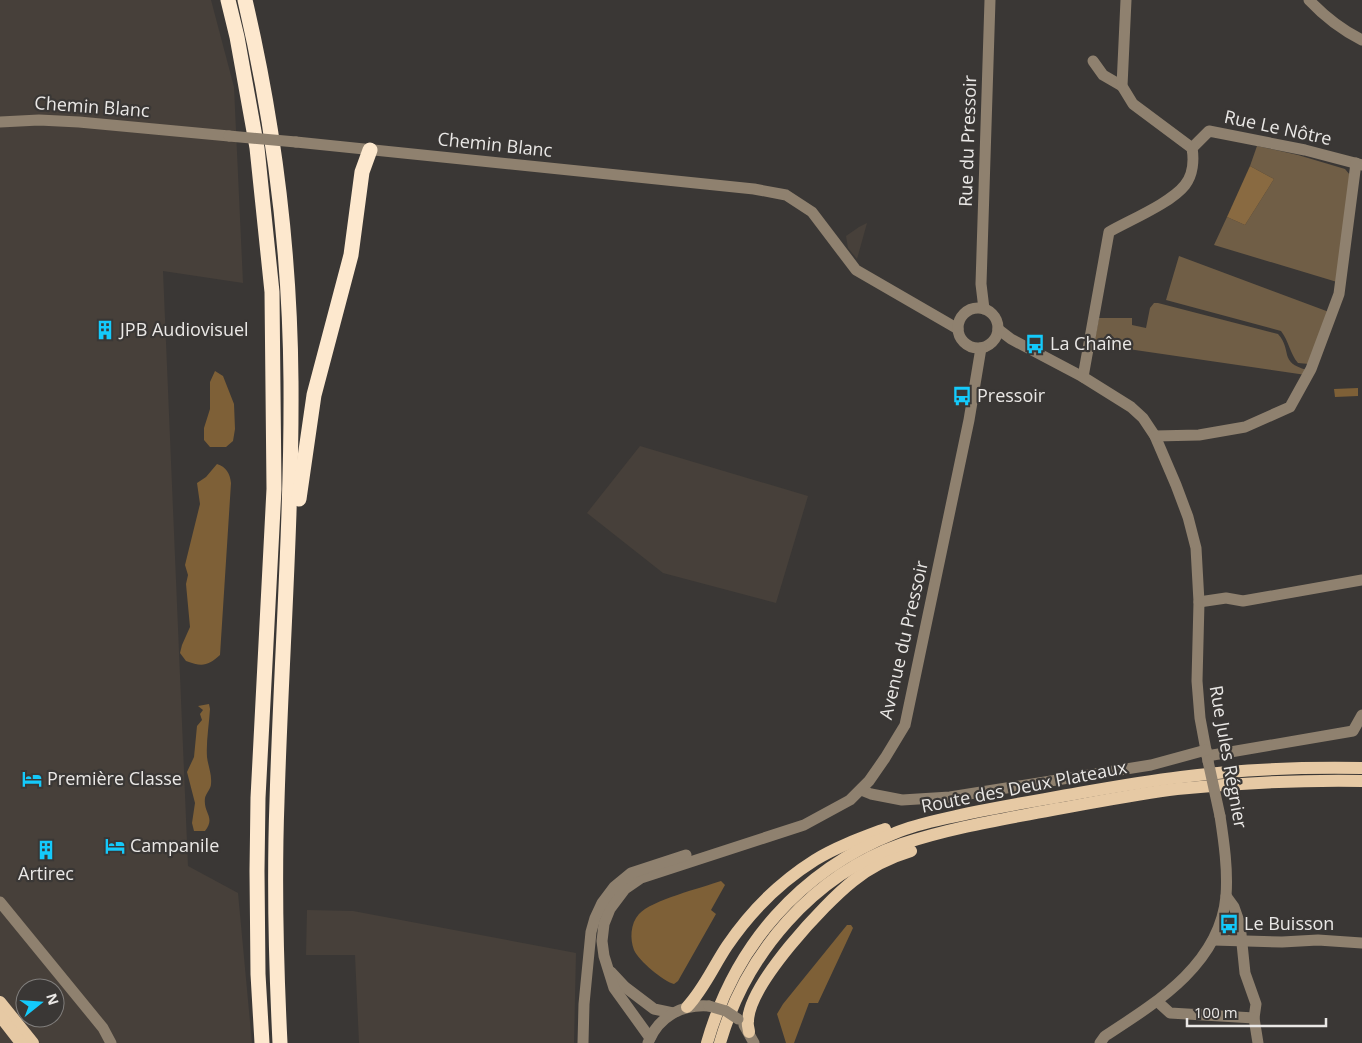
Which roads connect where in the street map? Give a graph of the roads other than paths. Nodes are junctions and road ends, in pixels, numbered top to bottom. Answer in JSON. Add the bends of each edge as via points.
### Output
{"nodes":[{"id":1,"x":228,"y":0,"type":"edge"},
{"id":2,"x":245,"y":0,"type":"edge"},
{"id":3,"x":990,"y":0,"type":"edge"},
{"id":4,"x":1126,"y":0,"type":"edge"},
{"id":5,"x":1309,"y":0,"type":"edge"},
{"id":6,"x":1362,"y":40,"type":"edge"},
{"id":7,"x":1093,"y":61,"type":"dead end"},
{"id":8,"x":1122,"y":86,"type":"junction"},
{"id":9,"x":0,"y":122,"type":"edge"},
{"id":10,"x":1192,"y":148,"type":"junction"},
{"id":11,"x":370,"y":150,"type":"junction"},
{"id":12,"x":1359,"y":164,"type":"edge"},
{"id":13,"x":981,"y":284,"type":"junction"},
{"id":14,"x":984,"y":308,"type":"junction"},
{"id":15,"x":970,"y":309,"type":"junction"},
{"id":16,"x":959,"y":323,"type":"junction"},
{"id":17,"x":997,"y":334,"type":"junction"},
{"id":18,"x":969,"y":346,"type":"junction"},
{"id":19,"x":981,"y":348,"type":"junction"},
{"id":20,"x":978,"y":370,"type":"junction"},
{"id":21,"x":1084,"y":377,"type":"junction"},
{"id":22,"x":1155,"y":436,"type":"junction"},
{"id":23,"x":288,"y":547,"type":"junction"},
{"id":24,"x":1362,"y":580,"type":"edge"},
{"id":25,"x":1199,"y":602,"type":"junction"},
{"id":26,"x":1362,"y":715,"type":"edge"},
{"id":27,"x":1207,"y":756,"type":"junction"},
{"id":28,"x":1362,"y":768,"type":"edge"},
{"id":29,"x":871,"y":778,"type":"junction"},
{"id":30,"x":1362,"y":780,"type":"edge"},
{"id":31,"x":861,"y":790,"type":"junction"},
{"id":32,"x":889,"y":798,"type":"junction"},
{"id":33,"x":1069,"y":807,"type":"junction"},
{"id":34,"x":967,"y":813,"type":"junction"},
{"id":35,"x":726,"y":849,"type":"junction"},
{"id":36,"x":1226,"y":896,"type":"junction"},
{"id":37,"x":0,"y":902,"type":"edge"},
{"id":38,"x":1213,"y":940,"type":"junction"},
{"id":39,"x":1242,"y":940,"type":"junction"},
{"id":40,"x":1362,"y":943,"type":"edge"},
{"id":41,"x":609,"y":970,"type":"junction"},
{"id":42,"x":0,"y":1002,"type":"edge"},
{"id":43,"x":1158,"y":1002,"type":"junction"},
{"id":44,"x":687,"y":1007,"type":"junction"},
{"id":45,"x":673,"y":1013,"type":"junction"},
{"id":46,"x":0,"y":1016,"type":"edge"},
{"id":47,"x":1254,"y":1018,"type":"junction"},
{"id":48,"x":752,"y":1038,"type":"edge"},
{"id":49,"x":649,"y":1041,"type":"edge"},
{"id":50,"x":21,"y":1043,"type":"edge"},
{"id":51,"x":33,"y":1043,"type":"edge"},
{"id":52,"x":111,"y":1043,"type":"edge"},
{"id":53,"x":262,"y":1043,"type":"edge"},
{"id":54,"x":280,"y":1043,"type":"edge"},
{"id":55,"x":583,"y":1043,"type":"edge"},
{"id":56,"x":707,"y":1043,"type":"edge"},
{"id":57,"x":720,"y":1043,"type":"edge"},
{"id":58,"x":1100,"y":1043,"type":"edge"},
{"id":59,"x":1258,"y":1043,"type":"edge"}],
"edges":[{"from":1,"to":53,"type":"highway","via":[[257,148],[272,292],[274,489],[257,871]]},
{"from":2,"to":23,"type":"highway","via":[[273,147],[288,287],[291,379]]},
{"from":3,"to":13,"type":"street","name":"Rue du Pressoir"},
{"from":4,"to":8,"type":"street"},
{"from":5,"to":6,"type":"street","via":[[1321,13]]},
{"from":7,"to":8,"type":"street","via":[[1103,74]]},
{"from":8,"to":10,"type":"street","via":[[1133,104]]},
{"from":9,"to":11,"type":"street","name":"Chemin Blanc","bridge":true,"via":[[71,122]]},
{"from":10,"to":12,"type":"street","name":"Rue Le Nôtre","via":[[1209,131]]},
{"from":10,"to":21,"type":"street","via":[[1192,170],[1186,184],[1172,197],[1109,232]]},
{"from":11,"to":16,"type":"street","name":"Chemin Blanc","via":[[754,189],[786,195],[812,212],[856,270],[940,319]]},
{"from":11,"to":23,"type":"highway","via":[[362,172],[351,255],[314,395],[296,521]]},
{"from":12,"to":22,"type":"street","via":[[1340,294],[1310,369],[1290,407],[1245,427],[1200,435]]},
{"from":13,"to":14,"type":"street","name":"Rue du Pressoir"},
{"from":13,"to":15,"type":"street","name":"Rue du Pressoir"},
{"from":14,"to":15,"type":"street"},
{"from":14,"to":17,"type":"street","via":[[995,316]]},
{"from":15,"to":16,"type":"street"},
{"from":16,"to":18,"type":"street","via":[[960,336]]},
{"from":17,"to":19,"type":"street","via":[[991,343]]},
{"from":17,"to":21,"type":"street","name":"Rue Jules Régnier"},
{"from":18,"to":19,"type":"street"},
{"from":18,"to":20,"type":"street"},
{"from":19,"to":20,"type":"street","name":"Avenue du Pressoir"},
{"from":20,"to":29,"type":"street","name":"Avenue du Pressoir","via":[[905,725]]},
{"from":21,"to":22,"type":"street","name":"Rue Jules Régnier","via":[[1131,407]]},
{"from":22,"to":25,"type":"street","name":"Rue Jules Régnier","via":[[1188,517],[1196,548]]},
{"from":23,"to":54,"type":"highway","via":[[276,810],[276,973]]},
{"from":24,"to":25,"type":"street","via":[[1243,601],[1226,598]]},
{"from":25,"to":27,"type":"street","name":"Rue Jules Régnier","via":[[1197,681]]},
{"from":26,"to":27,"type":"street","via":[[1353,731]]},
{"from":27,"to":32,"type":"street","via":[[950,798]]},
{"from":27,"to":36,"type":"street","name":"Rue Jules Régnier","bridge":true,"via":[[1225,846]]},
{"from":28,"to":34,"type":"main road","name":"Route des Deux Plateaux","via":[[1269,769],[1181,777]]},
{"from":29,"to":31,"type":"street","name":"Avenue du Pressoir"},
{"from":29,"to":32,"type":"street"},
{"from":30,"to":33,"type":"main road","name":"Route des Deux Plateaux","via":[[1228,784]]},
{"from":31,"to":32,"type":"street"},
{"from":31,"to":35,"type":"street","name":"Avenue du Pressoir","via":[[850,800],[804,825]]},
{"from":33,"to":48,"type":"main road","via":[[1049,818],[949,838],[903,853],[869,869],[832,899],[791,943],[773,969],[756,995],[747,1020]]},
{"from":33,"to":57,"type":"main road","name":"Route des Deux Plateaux","via":[[943,832],[901,845],[847,871],[793,914],[771,941],[734,1002]]},
{"from":34,"to":44,"type":"main road","via":[[947,812],[890,827],[845,844],[815,860],[768,897],[747,921]]},
{"from":34,"to":56,"type":"main road","name":"Route des Deux Plateaux","via":[[896,832],[836,863],[807,886],[766,927],[742,960],[727,988]]},
{"from":35,"to":41,"type":"street","name":"Avenue du Pressoir","via":[[651,874],[625,889],[610,909],[604,924],[602,941]]},
{"from":35,"to":55,"type":"street","name":"Avenue du Pressoir","via":[[703,850],[650,866],[631,874],[608,895],[591,932]]},
{"from":36,"to":38,"type":"street","name":"Rue Jules Régnier"},
{"from":36,"to":39,"type":"street","via":[[1234,907]]},
{"from":37,"to":52,"type":"street","via":[[103,1028]]},
{"from":38,"to":39,"type":"street"},
{"from":38,"to":43,"type":"street","name":"Rue Jules Régnier","via":[[1195,967]]},
{"from":39,"to":40,"type":"street"},
{"from":39,"to":47,"type":"street","via":[[1246,973],[1256,1004]]},
{"from":41,"to":45,"type":"street","via":[[654,1009]]},
{"from":41,"to":49,"type":"street","name":"Avenue du Pressoir","via":[[614,988]]},
{"from":42,"to":51,"type":"main road"},
{"from":43,"to":47,"type":"street","via":[[1170,1013]]},
{"from":43,"to":58,"type":"street","name":"Rue Jules Régnier","via":[[1105,1036]]},
{"from":44,"to":45,"type":"street"},
{"from":44,"to":48,"type":"street","bridge":true,"via":[[709,1006],[726,1011],[738,1019]]},
{"from":45,"to":49,"type":"street","via":[[660,1022]]},
{"from":46,"to":50,"type":"main road"},
{"from":47,"to":59,"type":"street"}]}
